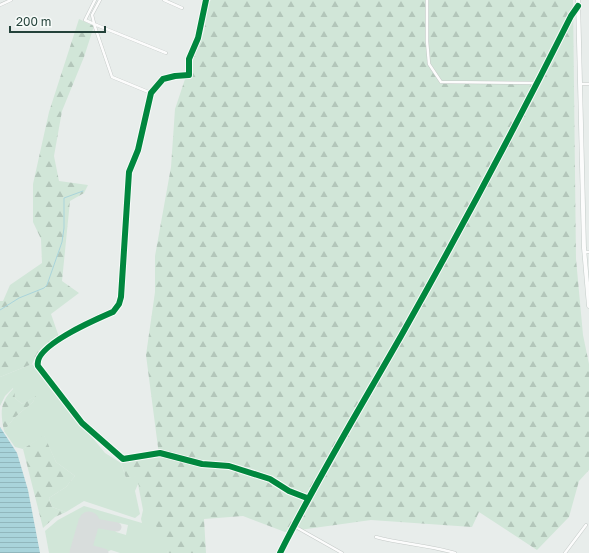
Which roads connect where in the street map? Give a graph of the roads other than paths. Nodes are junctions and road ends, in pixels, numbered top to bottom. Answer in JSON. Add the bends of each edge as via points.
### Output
{"nodes":[{"id":1,"x":11,"y":0,"type":"edge"},
{"id":2,"x":95,"y":0,"type":"edge"},
{"id":3,"x":100,"y":0,"type":"edge"},
{"id":4,"x":164,"y":0,"type":"edge"},
{"id":5,"x":206,"y":0,"type":"edge"},
{"id":6,"x":427,"y":0,"type":"edge"},
{"id":7,"x":578,"y":0,"type":"edge"},
{"id":8,"x":0,"y":5,"type":"edge"},
{"id":9,"x":578,"y":6,"type":"junction"},
{"id":10,"x":182,"y":8,"type":"dead end"},
{"id":11,"x":94,"y":24,"type":"junction"},
{"id":12,"x":166,"y":54,"type":"dead end"},
{"id":13,"x":538,"y":83,"type":"junction"},
{"id":14,"x":580,"y":84,"type":"junction"},
{"id":15,"x":589,"y":84,"type":"edge"},
{"id":16,"x":151,"y":93,"type":"junction"},
{"id":17,"x":587,"y":250,"type":"edge"},
{"id":18,"x":589,"y":306,"type":"edge"},
{"id":19,"x":307,"y":498,"type":"junction"},
{"id":20,"x":586,"y":525,"type":"dead end"},
{"id":21,"x":294,"y":526,"type":"junction"},
{"id":22,"x":376,"y":537,"type":"dead end"},
{"id":23,"x":280,"y":553,"type":"edge"},
{"id":24,"x":342,"y":553,"type":"edge"},
{"id":25,"x":455,"y":553,"type":"edge"},
{"id":26,"x":565,"y":553,"type":"edge"}],
"edges":[{"from":1,"to":8,"type":"street"},
{"from":2,"to":11,"type":"street","via":[[86,20]]},
{"from":3,"to":11,"type":"street","via":[[92,15]]},
{"from":4,"to":10,"type":"street"},
{"from":5,"to":16,"type":"street","via":[[198,38],[189,59],[189,75],[163,79]]},
{"from":6,"to":13,"type":"street","via":[[430,64],[441,82]]},
{"from":7,"to":9,"type":"main road"},
{"from":9,"to":13,"type":"street"},
{"from":9,"to":14,"type":"main road"},
{"from":11,"to":12,"type":"street"},
{"from":11,"to":16,"type":"street","via":[[112,77]]},
{"from":13,"to":19,"type":"street","via":[[401,335]]},
{"from":14,"to":15,"type":"street"},
{"from":14,"to":17,"type":"main road"},
{"from":16,"to":19,"type":"street","via":[[138,150],[129,172],[119,304],[113,312],[61,338],[39,355],[38,366],[82,423],[123,459],[160,453],[202,464],[229,466],[270,479]]},
{"from":17,"to":18,"type":"main road"},
{"from":19,"to":21,"type":"street"},
{"from":20,"to":26,"type":"street"},
{"from":21,"to":23,"type":"street"},
{"from":21,"to":24,"type":"street"},
{"from":22,"to":25,"type":"street"}]}
